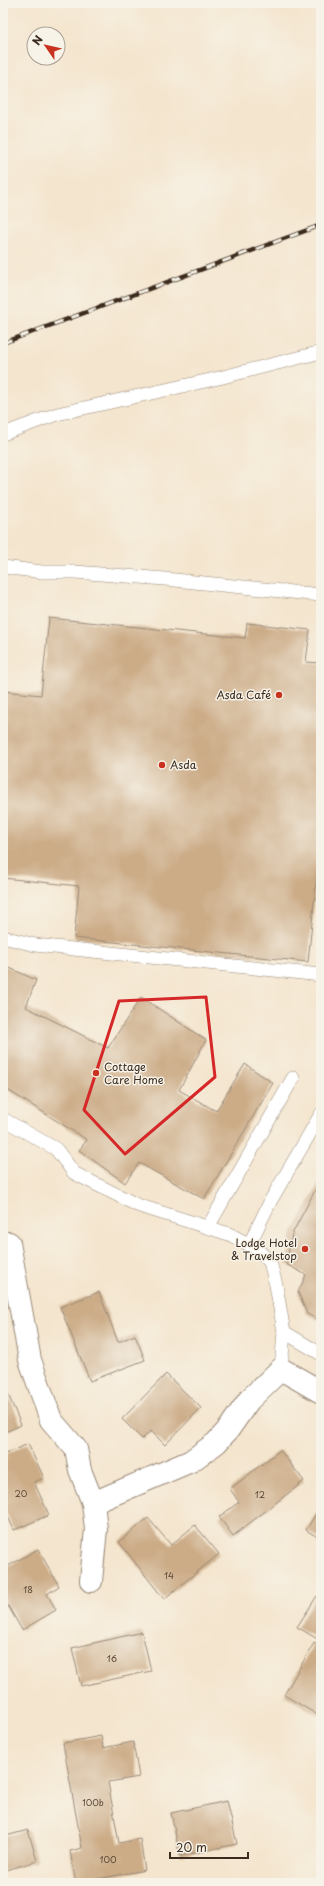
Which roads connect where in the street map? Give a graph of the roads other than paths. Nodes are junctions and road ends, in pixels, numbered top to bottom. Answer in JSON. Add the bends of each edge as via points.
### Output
{"nodes":[{"id":1,"x":321,"y":352,"type":"edge"},
{"id":2,"x":3,"y":434,"type":"edge"},
{"id":3,"x":3,"y":567,"type":"edge"},
{"id":4,"x":321,"y":595,"type":"edge"},
{"id":5,"x":3,"y":936,"type":"edge"},
{"id":6,"x":321,"y":975,"type":"edge"},
{"id":7,"x":292,"y":1078,"type":"dead end"},
{"id":8,"x":321,"y":1114,"type":"edge"},
{"id":9,"x":3,"y":1119,"type":"edge"},
{"id":10,"x":208,"y":1227,"type":"junction"},
{"id":11,"x":9,"y":1243,"type":"dead end"},
{"id":12,"x":249,"y":1245,"type":"junction"},
{"id":13,"x":284,"y":1332,"type":"junction"},
{"id":14,"x":321,"y":1354,"type":"edge"},
{"id":15,"x":281,"y":1369,"type":"junction"},
{"id":16,"x":321,"y":1392,"type":"edge"},
{"id":17,"x":93,"y":1503,"type":"junction"},
{"id":18,"x":91,"y":1581,"type":"dead end"}],
"edges":[{"from":1,"to":2,"type":"lane","via":[[57,414]]},
{"from":3,"to":4,"type":"lane","via":[[42,572],[165,579]]},
{"from":5,"to":6,"type":"lane","via":[[35,945]]},
{"from":7,"to":10,"type":"lane"},
{"from":8,"to":12,"type":"lane","via":[[271,1200]]},
{"from":9,"to":10,"type":"lane","via":[[56,1149],[74,1173],[138,1205]]},
{"from":10,"to":12,"type":"lane","via":[[229,1234]]},
{"from":11,"to":17,"type":"street","via":[[30,1360],[51,1420],[76,1449],[80,1470]]},
{"from":12,"to":13,"type":"lane","via":[[256,1248],[270,1262]]},
{"from":13,"to":14,"type":"lane"},
{"from":13,"to":15,"type":"lane"},
{"from":15,"to":16,"type":"street"},
{"from":15,"to":17,"type":"street","via":[[249,1400],[216,1443],[191,1462]]},
{"from":17,"to":18,"type":"street","via":[[96,1529]]}]}
